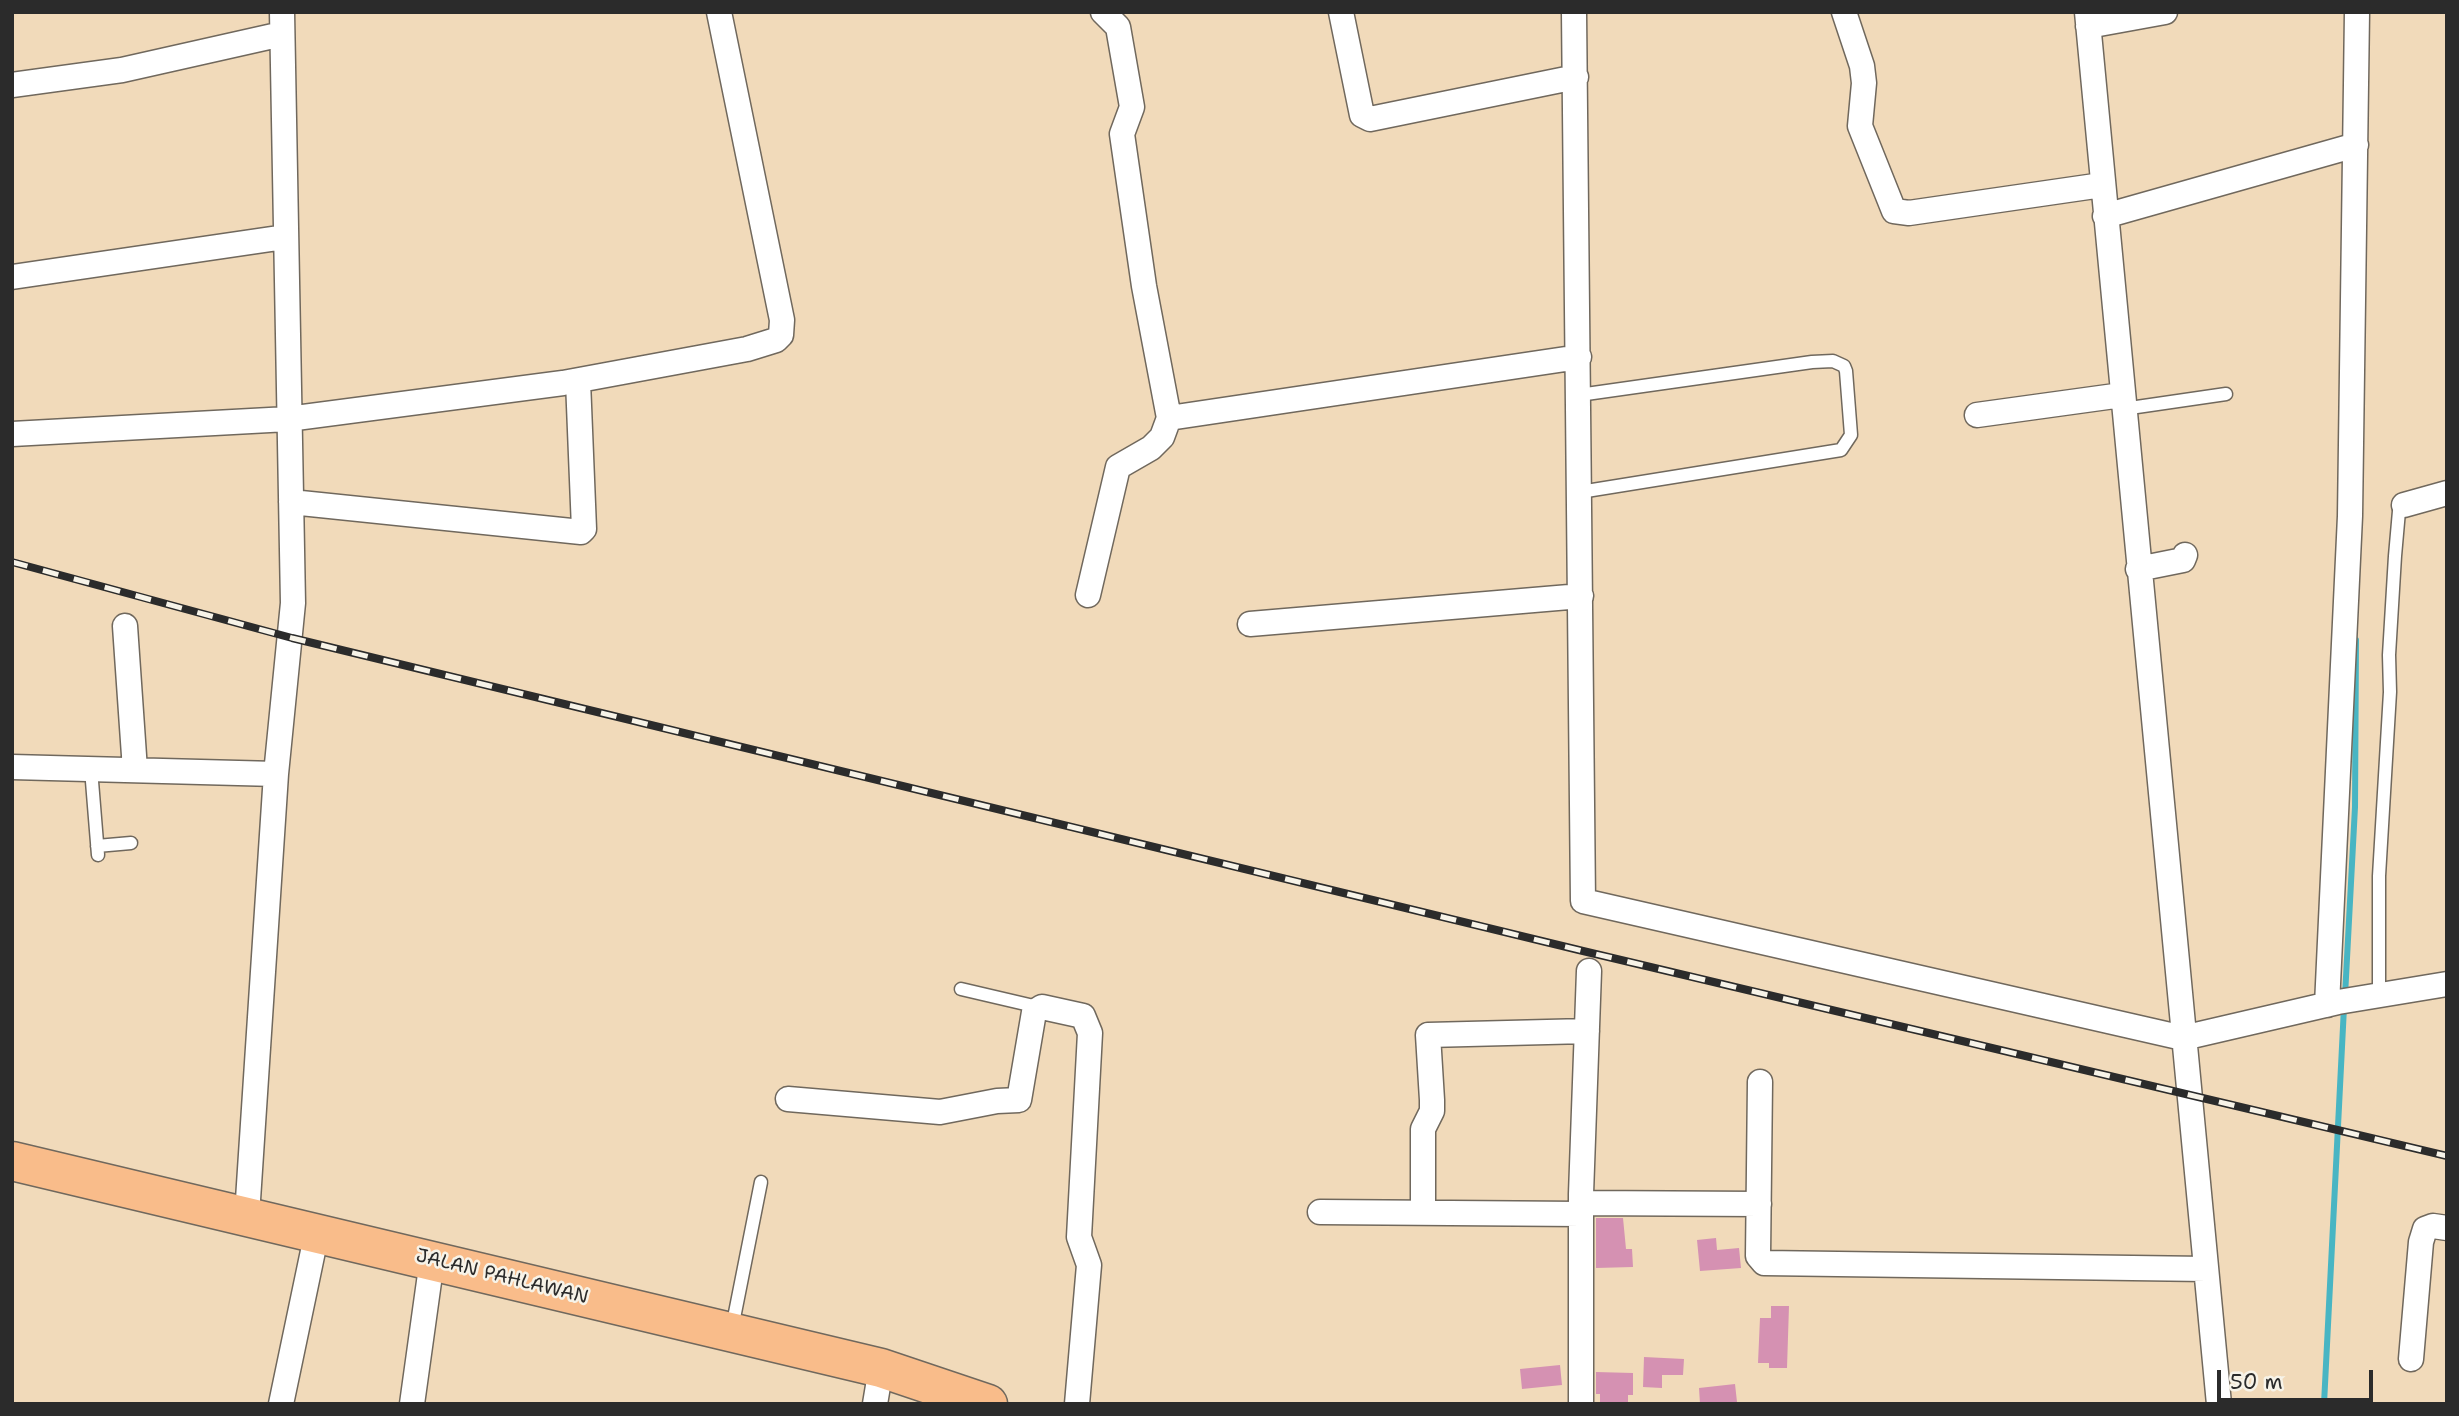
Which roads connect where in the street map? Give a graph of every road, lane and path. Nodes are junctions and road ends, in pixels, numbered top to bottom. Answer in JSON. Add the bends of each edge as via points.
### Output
{"nodes":[{"id":1,"x":719,"y":12,"type":"edge"},
{"id":2,"x":1103,"y":12,"type":"edge"},
{"id":3,"x":1341,"y":12,"type":"edge"},
{"id":4,"x":1574,"y":12,"type":"edge"},
{"id":5,"x":1844,"y":12,"type":"edge"},
{"id":6,"x":2165,"y":12,"type":"edge"},
{"id":7,"x":2357,"y":12,"type":"edge"},
{"id":8,"x":2087,"y":19,"type":"edge"},
{"id":9,"x":282,"y":23,"type":"edge"},
{"id":10,"x":1576,"y":78,"type":"junction"},
{"id":11,"x":12,"y":85,"type":"edge"},
{"id":12,"x":2356,"y":145,"type":"junction"},
{"id":13,"x":2102,"y":185,"type":"junction"},
{"id":14,"x":2105,"y":216,"type":"junction"},
{"id":15,"x":285,"y":237,"type":"junction"},
{"id":16,"x":12,"y":277,"type":"edge"},
{"id":17,"x":1579,"y":357,"type":"junction"},
{"id":18,"x":578,"y":381,"type":"junction"},
{"id":19,"x":2226,"y":394,"type":"dead end"},
{"id":20,"x":1579,"y":395,"type":"junction"},
{"id":21,"x":2122,"y":402,"type":"junction"},
{"id":22,"x":1977,"y":415,"type":"dead end"},
{"id":23,"x":1169,"y":418,"type":"junction"},
{"id":24,"x":288,"y":419,"type":"junction"},
{"id":25,"x":12,"y":434,"type":"edge"},
{"id":26,"x":1580,"y":492,"type":"junction"},
{"id":27,"x":2447,"y":493,"type":"edge"},
{"id":28,"x":291,"y":502,"type":"junction"},
{"id":29,"x":2404,"y":505,"type":"joint"},
{"id":30,"x":2185,"y":555,"type":"dead end"},
{"id":31,"x":2138,"y":569,"type":"junction"},
{"id":32,"x":1088,"y":595,"type":"dead end"},
{"id":33,"x":1581,"y":596,"type":"junction"},
{"id":34,"x":1250,"y":624,"type":"dead end"},
{"id":35,"x":125,"y":626,"type":"dead end"},
{"id":36,"x":12,"y":768,"type":"edge"},
{"id":37,"x":91,"y":769,"type":"junction"},
{"id":38,"x":135,"y":770,"type":"junction"},
{"id":39,"x":276,"y":774,"type":"junction"},
{"id":40,"x":131,"y":843,"type":"dead end"},
{"id":41,"x":1589,"y":971,"type":"dead end"},
{"id":42,"x":2447,"y":984,"type":"edge"},
{"id":43,"x":961,"y":989,"type":"dead end"},
{"id":44,"x":2376,"y":995,"type":"junction"},
{"id":45,"x":2333,"y":1003,"type":"junction"},
{"id":46,"x":1038,"y":1007,"type":"junction"},
{"id":47,"x":1587,"y":1031,"type":"junction"},
{"id":48,"x":2183,"y":1038,"type":"junction"},
{"id":49,"x":1760,"y":1082,"type":"dead end"},
{"id":50,"x":788,"y":1099,"type":"dead end"},
{"id":51,"x":12,"y":1161,"type":"edge"},
{"id":52,"x":761,"y":1182,"type":"dead end"},
{"id":53,"x":1759,"y":1204,"type":"junction"},
{"id":54,"x":1581,"y":1209,"type":"junction"},
{"id":55,"x":1320,"y":1212,"type":"dead end"},
{"id":56,"x":1423,"y":1213,"type":"junction"},
{"id":57,"x":247,"y":1215,"type":"junction"},
{"id":58,"x":2447,"y":1228,"type":"edge"},
{"id":59,"x":317,"y":1232,"type":"junction"},
{"id":60,"x":432,"y":1260,"type":"junction"},
{"id":61,"x":2206,"y":1269,"type":"junction"},
{"id":62,"x":731,"y":1332,"type":"junction"},
{"id":63,"x":2411,"y":1359,"type":"dead end"},
{"id":64,"x":878,"y":1386,"type":"edge"},
{"id":65,"x":281,"y":1404,"type":"edge"},
{"id":66,"x":412,"y":1404,"type":"edge"},
{"id":67,"x":988,"y":1404,"type":"edge"},
{"id":68,"x":1077,"y":1404,"type":"edge"},
{"id":69,"x":1581,"y":1404,"type":"edge"},
{"id":70,"x":2219,"y":1404,"type":"edge"}],
"edges":[{"from":1,"to":18,"type":"street","via":[[779,306],[781,335],[747,349]]},
{"from":2,"to":23,"type":"street","via":[[1118,27],[1132,107],[1122,134]]},
{"from":3,"to":10,"type":"street","via":[[1362,115],[1370,119]]},
{"from":4,"to":10,"type":"street"},
{"from":5,"to":13,"type":"street","via":[[1862,66],[1860,126],[1894,211],[1909,213]]},
{"from":6,"to":8,"type":"street"},
{"from":7,"to":12,"type":"street"},
{"from":8,"to":13,"type":"street"},
{"from":9,"to":11,"type":"street","via":[[122,70]]},
{"from":9,"to":15,"type":"street"},
{"from":10,"to":17,"type":"street"},
{"from":12,"to":14,"type":"street"},
{"from":12,"to":45,"type":"street","via":[[2350,516]]},
{"from":13,"to":14,"type":"street"},
{"from":14,"to":21,"type":"street"},
{"from":15,"to":16,"type":"street"},
{"from":15,"to":24,"type":"street"},
{"from":17,"to":20,"type":"street"},
{"from":17,"to":23,"type":"street"},
{"from":18,"to":24,"type":"street"},
{"from":18,"to":28,"type":"street","via":[[581,532]]},
{"from":19,"to":21,"type":"lane"},
{"from":20,"to":26,"type":"street"},
{"from":20,"to":26,"type":"lane","via":[[1833,361],[1846,371],[1851,435],[1841,450]]},
{"from":21,"to":22,"type":"street"},
{"from":21,"to":31,"type":"street"},
{"from":23,"to":32,"type":"street","via":[[1152,448],[1118,467]]},
{"from":24,"to":25,"type":"street"},
{"from":24,"to":28,"type":"street"},
{"from":26,"to":33,"type":"street"},
{"from":27,"to":29,"type":"street"},
{"from":28,"to":39,"type":"street","via":[[292,638]]},
{"from":29,"to":44,"type":"lane","via":[[2399,511],[2389,655]]},
{"from":30,"to":31,"type":"street","via":[[2183,560]]},
{"from":31,"to":48,"type":"street"},
{"from":33,"to":34,"type":"street"},
{"from":33,"to":48,"type":"street","via":[[1583,901]]},
{"from":35,"to":38,"type":"street"},
{"from":36,"to":37,"type":"street"},
{"from":37,"to":38,"type":"street"},
{"from":37,"to":40,"type":"lane","via":[[98,851]]},
{"from":38,"to":39,"type":"street"},
{"from":39,"to":57,"type":"street"},
{"from":41,"to":47,"type":"street"},
{"from":42,"to":44,"type":"street"},
{"from":43,"to":46,"type":"lane"},
{"from":44,"to":45,"type":"street"},
{"from":45,"to":48,"type":"street"},
{"from":46,"to":50,"type":"street","via":[[1031,1023],[1019,1100],[940,1112]]},
{"from":46,"to":68,"type":"street","via":[[1083,1016],[1090,1033],[1079,1237],[1089,1265]]},
{"from":47,"to":54,"type":"street"},
{"from":47,"to":56,"type":"street","via":[[1428,1035],[1432,1111],[1423,1129]]},
{"from":48,"to":61,"type":"street"},
{"from":49,"to":53,"type":"street"},
{"from":51,"to":57,"type":"highway","name":"JALAN PAHLAWAN"},
{"from":52,"to":62,"type":"lane"},
{"from":53,"to":54,"type":"street"},
{"from":53,"to":61,"type":"street","via":[[1758,1256],[1764,1263]]},
{"from":54,"to":56,"type":"street"},
{"from":54,"to":69,"type":"street"},
{"from":55,"to":56,"type":"street"},
{"from":57,"to":59,"type":"highway","name":"JALAN PAHLAWAN"},
{"from":58,"to":63,"type":"street","via":[[2424,1229]]},
{"from":59,"to":60,"type":"highway","name":"JALAN PAHLAWAN"},
{"from":59,"to":65,"type":"street"},
{"from":60,"to":62,"type":"highway","name":"JALAN PAHLAWAN"},
{"from":60,"to":66,"type":"street"},
{"from":61,"to":70,"type":"street"},
{"from":62,"to":64,"type":"highway","name":"JALAN PAHLAWAN"},
{"from":64,"to":67,"type":"highway","name":"JALAN PAHLAWAN"}]}
